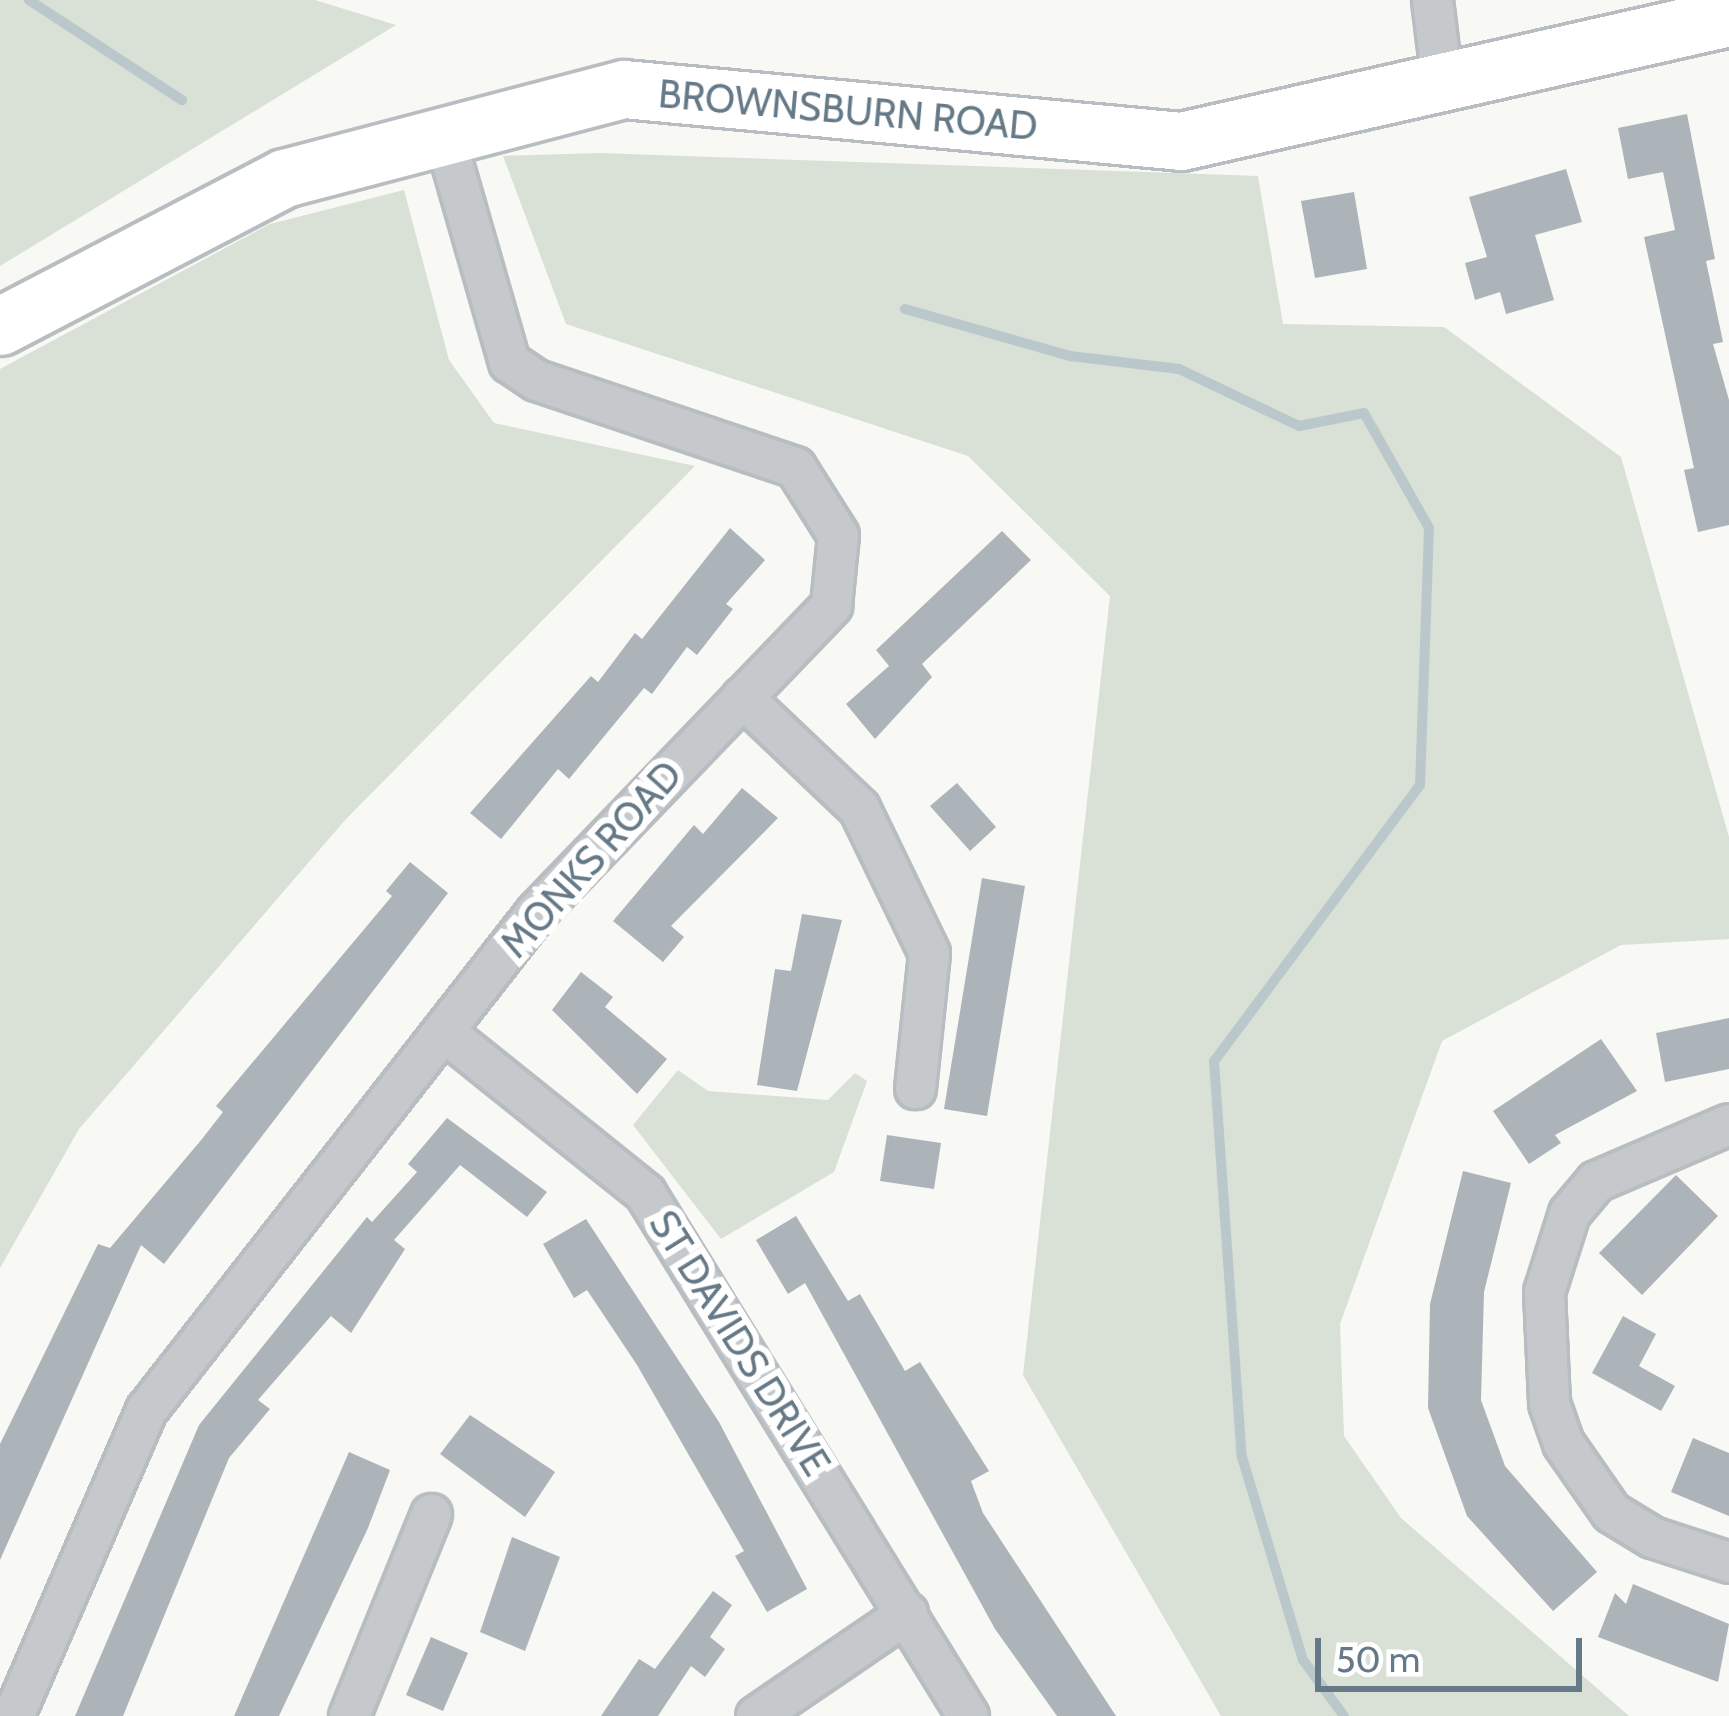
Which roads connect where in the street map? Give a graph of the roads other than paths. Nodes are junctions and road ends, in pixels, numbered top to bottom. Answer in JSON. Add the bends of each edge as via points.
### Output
{"nodes":[{"id":1,"x":1432,"y":0,"type":"edge"},
{"id":2,"x":1727,"y":29,"type":"edge"},
{"id":3,"x":1442,"y":82,"type":"junction"},
{"id":4,"x":444,"y":136,"type":"junction"},
{"id":5,"x":0,"y":326,"type":"edge"},
{"id":6,"x":742,"y":697,"type":"junction"},
{"id":7,"x":443,"y":1030,"type":"junction"},
{"id":8,"x":914,"y":1088,"type":"dead end"},
{"id":9,"x":1729,"y":1124,"type":"edge"},
{"id":10,"x":431,"y":1514,"type":"dead end"},
{"id":11,"x":1729,"y":1562,"type":"edge"},
{"id":12,"x":907,"y":1613,"type":"junction"},
{"id":13,"x":13,"y":1716,"type":"edge"},
{"id":14,"x":349,"y":1716,"type":"edge"},
{"id":15,"x":756,"y":1716,"type":"edge"},
{"id":16,"x":968,"y":1716,"type":"edge"}],
"edges":[{"from":1,"to":3,"type":"street"},
{"from":2,"to":3,"type":"main road","name":"BROWNSBURN ROAD"},
{"from":3,"to":4,"type":"main road","name":"BROWNSBURN ROAD","via":[[1181,141],[624,89]]},
{"from":4,"to":5,"type":"main road","name":"BROWNSBURN ROAD","via":[[284,178]]},
{"from":4,"to":6,"type":"street","name":"MONKS ROAD","via":[[508,362],[536,380],[774,453],[819,497],[838,535],[831,604]]},
{"from":6,"to":7,"type":"street","name":"MONKS ROAD","via":[[536,912]]},
{"from":6,"to":8,"type":"street","via":[[859,808],[928,953]]},
{"from":7,"to":12,"type":"street","name":"ST DAVIDS DRIVE","via":[[645,1193]]},
{"from":7,"to":13,"type":"street","name":"MONKS ROAD","via":[[146,1410]]},
{"from":9,"to":11,"type":"street","via":[[1596,1181],[1569,1213],[1544,1292],[1549,1403],[1563,1443],[1611,1512],[1652,1538]]},
{"from":10,"to":14,"type":"street"},
{"from":12,"to":15,"type":"street"},
{"from":12,"to":16,"type":"street","name":"ST DAVIDS DRIVE"}]}
